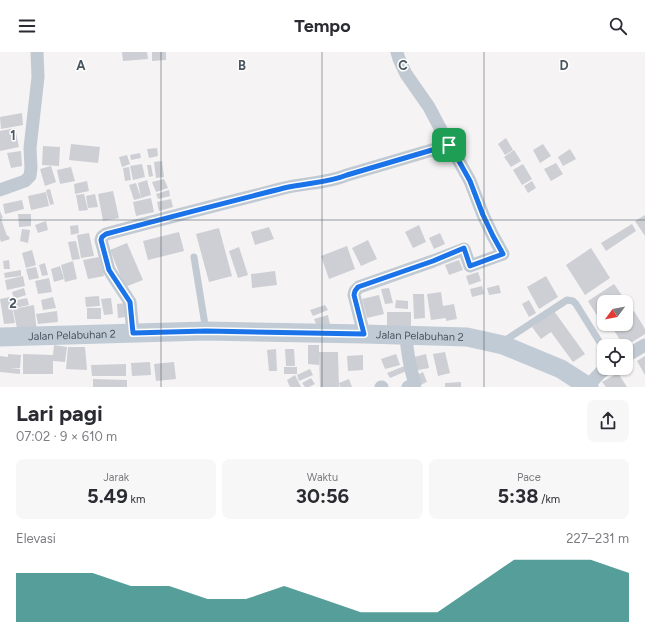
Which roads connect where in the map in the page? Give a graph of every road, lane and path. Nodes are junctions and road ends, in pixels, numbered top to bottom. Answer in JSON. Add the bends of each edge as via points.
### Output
{"nodes":[{"id":1,"x":36,"y":52,"type":"edge"},
{"id":2,"x":397,"y":52,"type":"edge"},
{"id":3,"x":449,"y":145,"type":"junction"},
{"id":4,"x":0,"y":190,"type":"edge"},
{"id":5,"x":194,"y":257,"type":"dead end"},
{"id":6,"x":206,"y":331,"type":"junction"},
{"id":7,"x":133,"y":333,"type":"junction"},
{"id":8,"x":364,"y":334,"type":"junction"},
{"id":9,"x":406,"y":335,"type":"junction"},
{"id":10,"x":0,"y":337,"type":"edge"},
{"id":11,"x":598,"y":339,"type":"edge"},
{"id":12,"x":499,"y":344,"type":"junction"},
{"id":13,"x":645,"y":345,"type":"edge"},
{"id":14,"x":633,"y":352,"type":"edge"},
{"id":15,"x":598,"y":375,"type":"edge"},
{"id":16,"x":408,"y":387,"type":"edge"},
{"id":17,"x":588,"y":387,"type":"edge"}],
"edges":[{"from":1,"to":4,"type":"street","via":[[38,77],[30,148],[30,176],[25,181]]},
{"from":2,"to":3,"type":"street","via":[[406,74]]},
{"from":3,"to":7,"type":"street","via":[[339,178],[292,186],[106,234],[101,240],[109,270],[130,302]]},
{"from":3,"to":8,"type":"street","via":[[470,181],[486,222],[503,254],[470,266],[464,248],[358,287],[354,295]]},
{"from":5,"to":6,"type":"lane"},
{"from":6,"to":7,"type":"main road","name":"Jalan Pelabuhan 2"},
{"from":6,"to":8,"type":"main road","name":"Jalan Pelabuhan 2"},
{"from":7,"to":10,"type":"main road","name":"Jalan Pelabuhan 2"},
{"from":8,"to":9,"type":"main road","name":"Jalan Pelabuhan 2"},
{"from":9,"to":12,"type":"main road","name":"Jalan Pelabuhan 2","via":[[467,337]]},
{"from":9,"to":16,"type":"street","via":[[407,352],[415,384]]},
{"from":11,"to":12,"type":"lane","via":[[576,304],[567,300]]},
{"from":12,"to":17,"type":"main road","name":"Jalan Pelabuhan 2","via":[[561,369]]},
{"from":13,"to":14,"type":"street"},
{"from":15,"to":17,"type":"street"}]}
